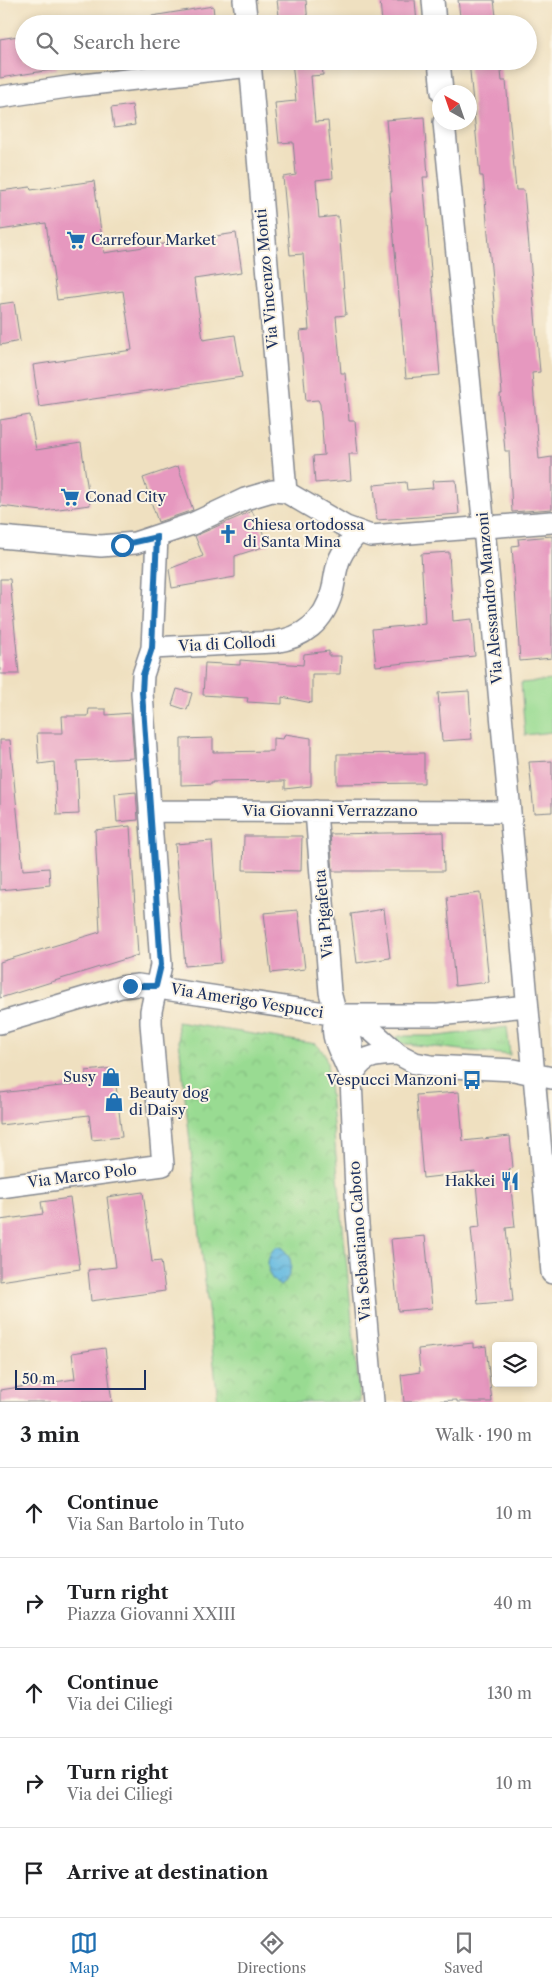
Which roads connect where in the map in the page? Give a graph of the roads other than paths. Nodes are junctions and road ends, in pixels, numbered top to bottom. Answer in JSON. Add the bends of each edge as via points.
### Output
{"nodes":[{"id":1,"x":244,"y":0,"type":"edge"},
{"id":2,"x":433,"y":0,"type":"edge"},
{"id":3,"x":246,"y":15,"type":"edge"},
{"id":4,"x":435,"y":15,"type":"edge"},
{"id":5,"x":202,"y":70,"type":"edge"},
{"id":6,"x":251,"y":70,"type":"edge"},
{"id":7,"x":440,"y":70,"type":"edge"},
{"id":8,"x":441,"y":85,"type":"edge"},
{"id":9,"x":0,"y":97,"type":"edge"},
{"id":10,"x":445,"y":130,"type":"edge"},
{"id":11,"x":286,"y":492,"type":"junction"},
{"id":12,"x":552,"y":522,"type":"edge"},
{"id":13,"x":483,"y":528,"type":"junction"},
{"id":14,"x":358,"y":533,"type":"junction"},
{"id":15,"x":0,"y":536,"type":"edge"},
{"id":16,"x":157,"y":537,"type":"junction"},
{"id":17,"x":152,"y":648,"type":"junction"},
{"id":18,"x":151,"y":811,"type":"junction"},
{"id":19,"x":316,"y":811,"type":"junction"},
{"id":20,"x":509,"y":812,"type":"junction"},
{"id":21,"x":156,"y":986,"type":"junction"},
{"id":22,"x":527,"y":1006,"type":"junction"},
{"id":23,"x":338,"y":1015,"type":"junction"},
{"id":24,"x":406,"y":1016,"type":"junction"},
{"id":25,"x":0,"y":1023,"type":"edge"},
{"id":26,"x":393,"y":1049,"type":"junction"},
{"id":27,"x":543,"y":1076,"type":"edge"},
{"id":28,"x":351,"y":1079,"type":"junction"},
{"id":29,"x":0,"y":1186,"type":"edge"},
{"id":30,"x":552,"y":1273,"type":"edge"},
{"id":31,"x":373,"y":1402,"type":"edge"}],
"edges":[{"from":1,"to":3,"type":"street"},
{"from":2,"to":4,"type":"street"},
{"from":5,"to":9,"type":"street","name":"Via Vincenzo Monti"},
{"from":6,"to":11,"type":"street","name":"Via Vincenzo Monti"},
{"from":7,"to":8,"type":"street"},
{"from":10,"to":13,"type":"street","name":"Via Alessandro Manzoni"},
{"from":11,"to":14,"type":"street"},
{"from":11,"to":16,"type":"street","via":[[272,491],[245,500]]},
{"from":12,"to":13,"type":"street"},
{"from":13,"to":14,"type":"street","via":[[382,536]]},
{"from":13,"to":20,"type":"street","name":"Via Alessandro Manzoni"},
{"from":14,"to":17,"type":"street","name":"Via di Collodi","via":[[341,556],[327,607],[304,633],[274,642]]},
{"from":15,"to":16,"type":"street","via":[[101,546]]},
{"from":16,"to":17,"type":"street"},
{"from":17,"to":18,"type":"street","via":[[144,670],[142,692]]},
{"from":18,"to":19,"type":"street","name":"Via Giovanni Verrazzano"},
{"from":18,"to":21,"type":"street","via":[[161,965]]},
{"from":19,"to":20,"type":"street","name":"Via Giovanni Verrazzano"},
{"from":19,"to":23,"type":"street","name":"Via Pigafetta","via":[[330,992]]},
{"from":20,"to":22,"type":"street","name":"Via Alessandro Manzoni"},
{"from":21,"to":23,"type":"street","name":"Via Amerigo Vespucci"},
{"from":21,"to":25,"type":"street","name":"Via Amerigo Vespucci","via":[[121,987]]},
{"from":21,"to":29,"type":"street","name":"Via Marco Polo","via":[[151,1024],[163,1165]]},
{"from":22,"to":24,"type":"street","name":"Via Amerigo Vespucci"},
{"from":22,"to":27,"type":"street","name":"Via Alessandro Manzoni"},
{"from":23,"to":24,"type":"street","name":"Via Amerigo Vespucci"},
{"from":23,"to":26,"type":"street","name":"Via Amerigo Vespucci","via":[[363,1026]]},
{"from":23,"to":28,"type":"street","name":"Via Sebastiano Caboto","via":[[347,1025],[351,1037]]},
{"from":24,"to":26,"type":"street","via":[[394,1028]]},
{"from":26,"to":27,"type":"street","name":"Via Amerigo Vespucci","via":[[420,1065],[514,1070]]},
{"from":26,"to":28,"type":"street","via":[[361,1061]]},
{"from":27,"to":30,"type":"street","name":"Via Alessandro Manzoni"},
{"from":28,"to":31,"type":"street","name":"Via Sebastiano Caboto","via":[[357,1213]]}]}
